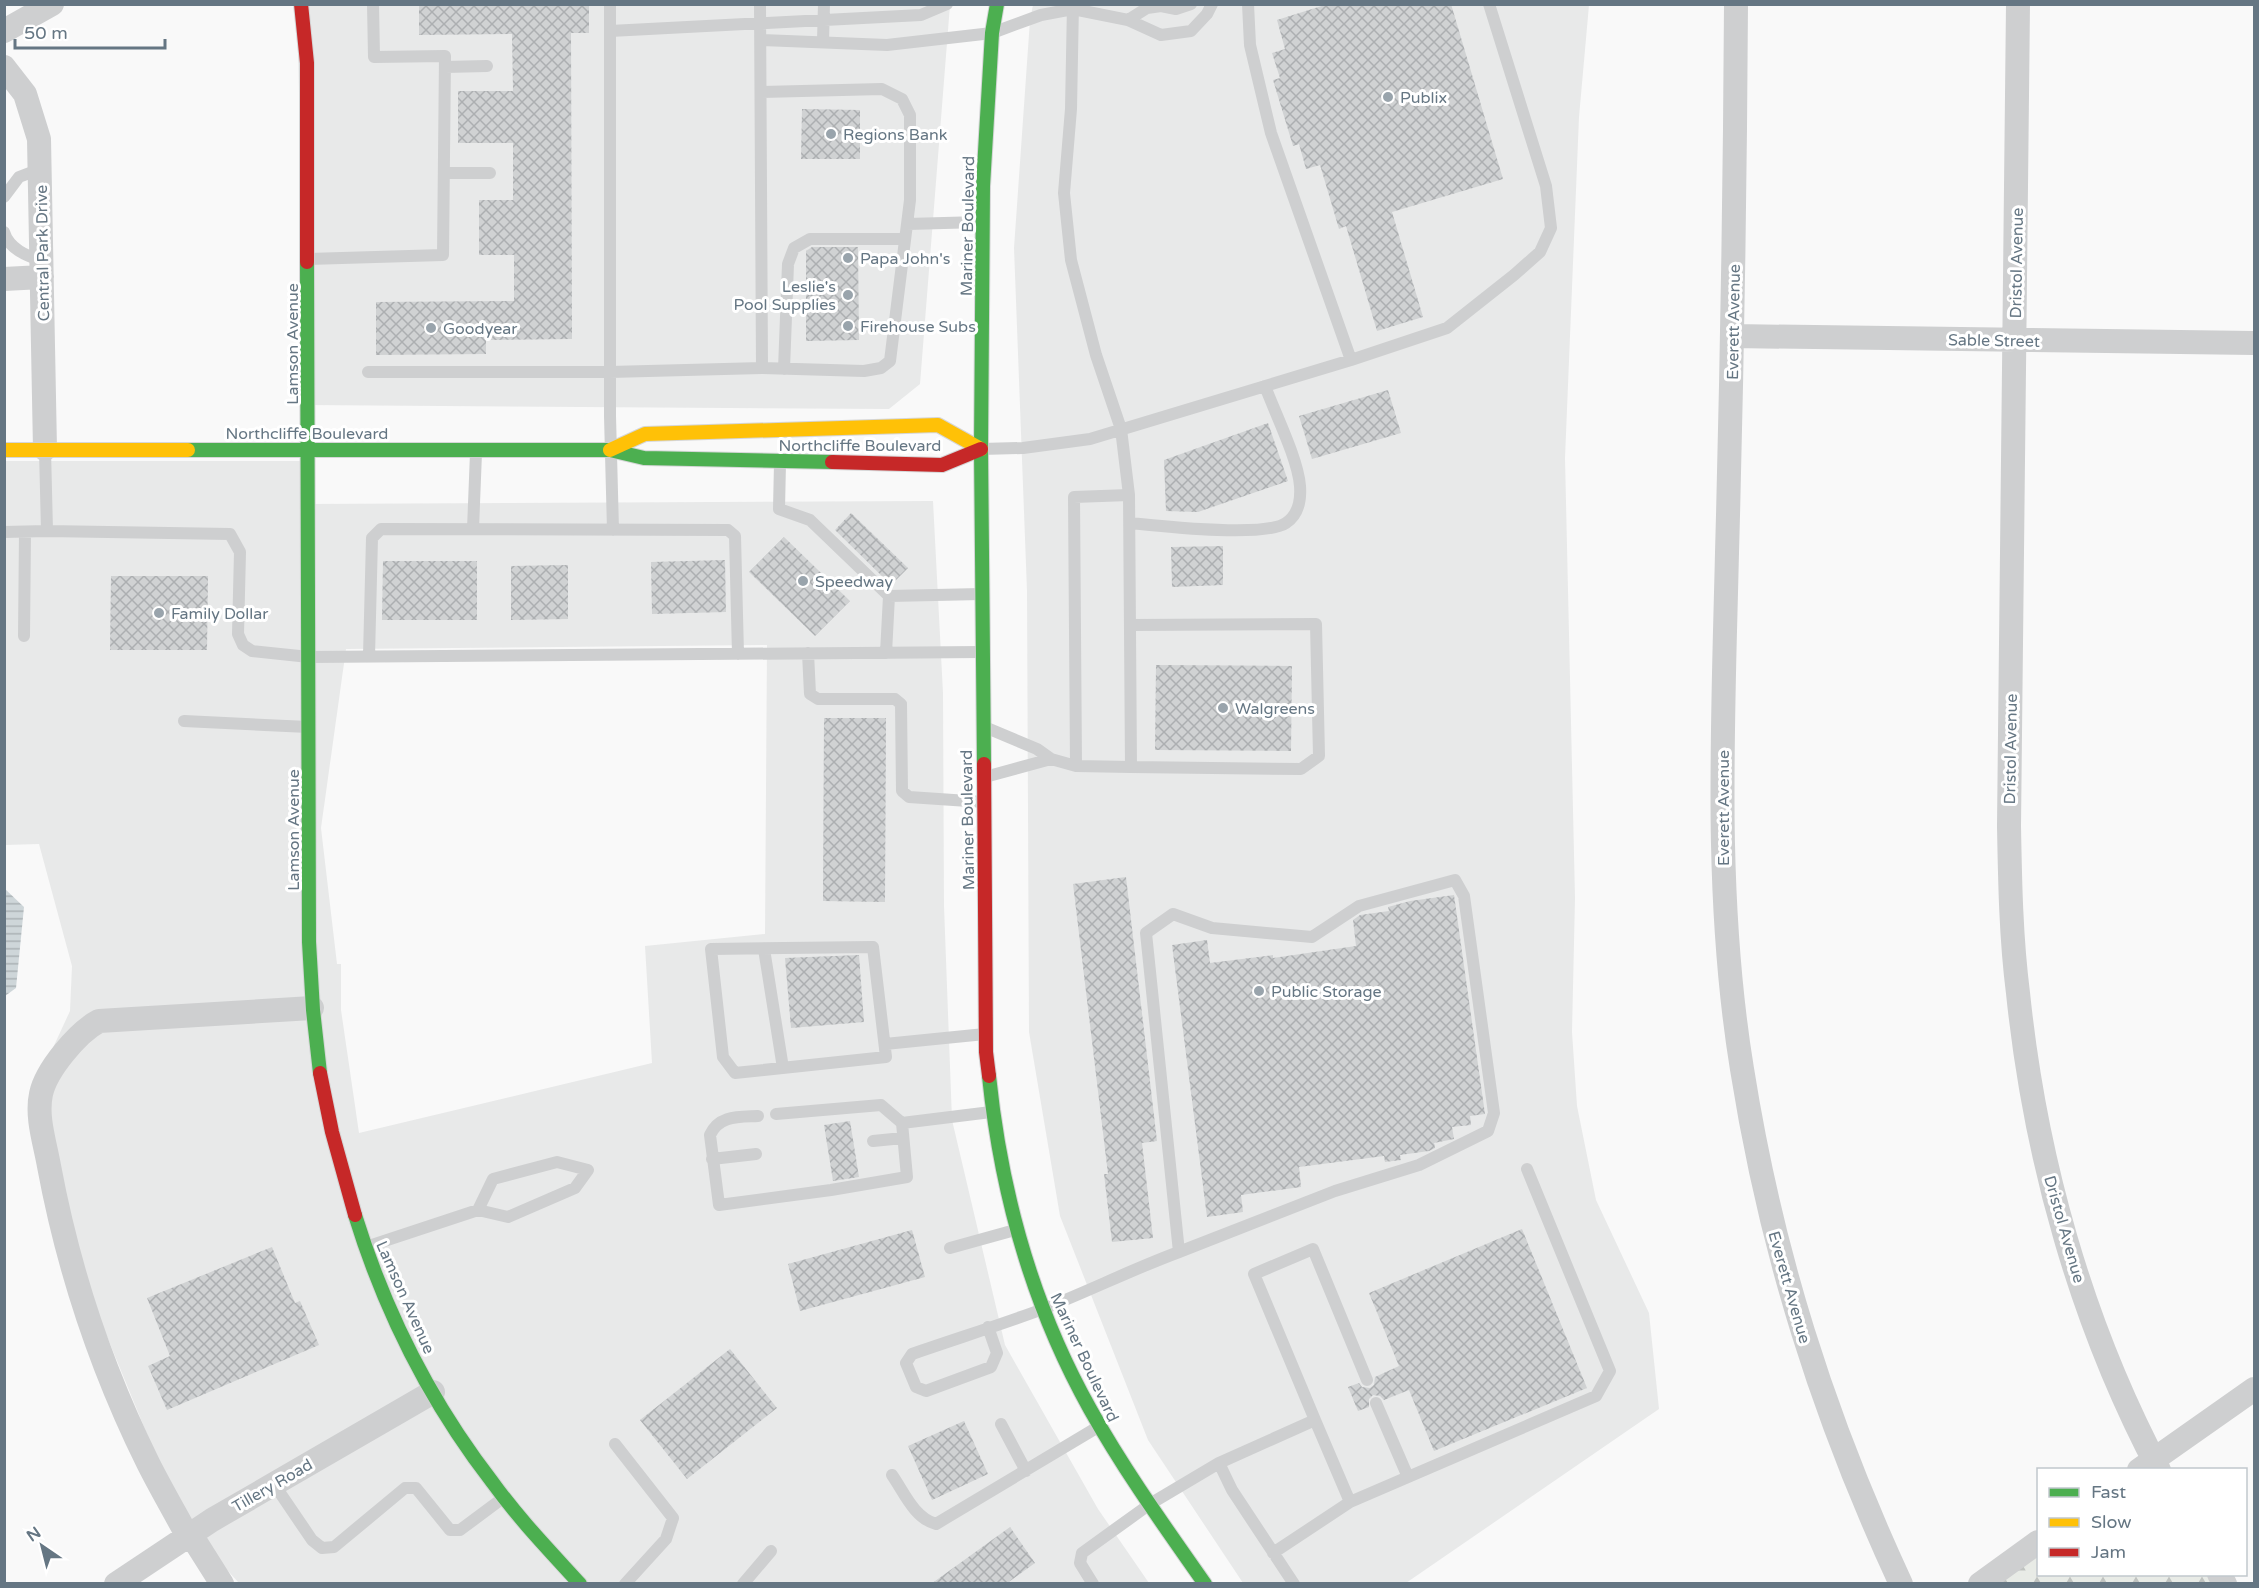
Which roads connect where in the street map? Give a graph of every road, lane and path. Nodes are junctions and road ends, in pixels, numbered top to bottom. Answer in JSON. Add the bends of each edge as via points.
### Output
{"nodes":[{"id":1,"x":52,"y":4,"type":"edge"},
{"id":2,"x":301,"y":4,"type":"edge"},
{"id":3,"x":373,"y":4,"type":"edge"},
{"id":4,"x":610,"y":4,"type":"edge"},
{"id":5,"x":760,"y":4,"type":"edge"},
{"id":6,"x":824,"y":4,"type":"edge"},
{"id":7,"x":947,"y":4,"type":"edge"},
{"id":8,"x":997,"y":4,"type":"edge"},
{"id":9,"x":1191,"y":4,"type":"edge"},
{"id":10,"x":1212,"y":4,"type":"edge"},
{"id":11,"x":1248,"y":4,"type":"edge"},
{"id":12,"x":1489,"y":4,"type":"edge"},
{"id":13,"x":1736,"y":4,"type":"edge"},
{"id":14,"x":2018,"y":4,"type":"edge"},
{"id":15,"x":1070,"y":6,"type":"edge"},
{"id":16,"x":824,"y":20,"type":"junction"},
{"id":17,"x":1128,"y":20,"type":"junction"},
{"id":18,"x":760,"y":23,"type":"junction"},
{"id":19,"x":4,"y":31,"type":"edge"},
{"id":20,"x":610,"y":31,"type":"junction"},
{"id":21,"x":992,"y":33,"type":"junction"},
{"id":22,"x":760,"y":40,"type":"junction"},
{"id":23,"x":824,"y":41,"type":"junction"},
{"id":24,"x":487,"y":66,"type":"dead end"},
{"id":25,"x":4,"y":67,"type":"edge"},
{"id":26,"x":445,"y":68,"type":"junction"},
{"id":27,"x":761,"y":92,"type":"junction"},
{"id":28,"x":40,"y":169,"type":"junction"},
{"id":29,"x":444,"y":172,"type":"junction"},
{"id":30,"x":490,"y":173,"type":"dead end"},
{"id":31,"x":4,"y":197,"type":"edge"},
{"id":32,"x":982,"y":222,"type":"junction"},
{"id":33,"x":907,"y":224,"type":"junction"},
{"id":34,"x":4,"y":232,"type":"edge"},
{"id":35,"x":905,"y":239,"type":"junction"},
{"id":36,"x":308,"y":259,"type":"junction"},
{"id":37,"x":42,"y":269,"type":"junction"},
{"id":38,"x":4,"y":279,"type":"edge"},
{"id":39,"x":1733,"y":336,"type":"junction"},
{"id":40,"x":2015,"y":340,"type":"junction"},
{"id":41,"x":2254,"y":343,"type":"edge"},
{"id":42,"x":1351,"y":360,"type":"junction"},
{"id":43,"x":762,"y":368,"type":"junction"},
{"id":44,"x":784,"y":369,"type":"junction"},
{"id":45,"x":368,"y":372,"type":"dead end"},
{"id":46,"x":610,"y":372,"type":"junction"},
{"id":47,"x":1265,"y":386,"type":"junction"},
{"id":48,"x":1121,"y":429,"type":"junction"},
{"id":49,"x":45,"y":449,"type":"junction"},
{"id":50,"x":981,"y":449,"type":"junction"},
{"id":51,"x":4,"y":450,"type":"edge"},
{"id":52,"x":309,"y":450,"type":"junction"},
{"id":53,"x":476,"y":450,"type":"junction"},
{"id":54,"x":610,"y":450,"type":"junction"},
{"id":55,"x":780,"y":462,"type":"junction"},
{"id":56,"x":1129,"y":495,"type":"junction"},
{"id":57,"x":1130,"y":524,"type":"junction"},
{"id":58,"x":473,"y":529,"type":"junction"},
{"id":59,"x":613,"y":530,"type":"junction"},
{"id":60,"x":47,"y":531,"type":"junction"},
{"id":61,"x":4,"y":532,"type":"edge"},
{"id":62,"x":25,"y":532,"type":"junction"},
{"id":63,"x":982,"y":594,"type":"junction"},
{"id":64,"x":889,"y":597,"type":"junction"},
{"id":65,"x":1130,"y":625,"type":"junction"},
{"id":66,"x":24,"y":636,"type":"dead end"},
{"id":67,"x":982,"y":652,"type":"junction"},
{"id":68,"x":808,"y":653,"type":"junction"},
{"id":69,"x":886,"y":653,"type":"junction"},
{"id":70,"x":738,"y":654,"type":"junction"},
{"id":71,"x":369,"y":656,"type":"junction"},
{"id":72,"x":309,"y":657,"type":"junction"},
{"id":73,"x":184,"y":721,"type":"dead end"},
{"id":74,"x":983,"y":726,"type":"junction"},
{"id":75,"x":309,"y":727,"type":"junction"},
{"id":76,"x":1051,"y":759,"type":"junction"},
{"id":77,"x":1076,"y":766,"type":"junction"},
{"id":78,"x":1131,"y":767,"type":"junction"},
{"id":79,"x":984,"y":777,"type":"junction"},
{"id":80,"x":984,"y":802,"type":"junction"},
{"id":81,"x":764,"y":949,"type":"junction"},
{"id":82,"x":312,"y":1008,"type":"junction"},
{"id":83,"x":986,"y":1034,"type":"junction"},
{"id":84,"x":885,"y":1044,"type":"junction"},
{"id":85,"x":783,"y":1068,"type":"junction"},
{"id":86,"x":992,"y":1112,"type":"junction"},
{"id":87,"x":776,"y":1114,"type":"dead end"},
{"id":88,"x":758,"y":1116,"type":"dead end"},
{"id":89,"x":902,"y":1124,"type":"junction"},
{"id":90,"x":903,"y":1138,"type":"junction"},
{"id":91,"x":873,"y":1142,"type":"dead end"},
{"id":92,"x":756,"y":1154,"type":"dead end"},
{"id":93,"x":712,"y":1159,"type":"junction"},
{"id":94,"x":1527,"y":1169,"type":"dead end"},
{"id":95,"x":478,"y":1210,"type":"junction"},
{"id":96,"x":1016,"y":1229,"type":"junction"},
{"id":97,"x":365,"y":1248,"type":"junction"},
{"id":98,"x":950,"y":1248,"type":"dead end"},
{"id":99,"x":1179,"y":1251,"type":"junction"},
{"id":100,"x":1043,"y":1309,"type":"junction"},
{"id":101,"x":988,"y":1327,"type":"junction"},
{"id":102,"x":1367,"y":1380,"type":"dead end"},
{"id":103,"x":2254,"y":1389,"type":"edge"},
{"id":104,"x":433,"y":1392,"type":"junction"},
{"id":105,"x":1376,"y":1403,"type":"dead end"},
{"id":106,"x":1315,"y":1420,"type":"junction"},
{"id":107,"x":1001,"y":1424,"type":"dead end"},
{"id":108,"x":1099,"y":1427,"type":"junction"},
{"id":109,"x":615,"y":1444,"type":"dead end"},
{"id":110,"x":1220,"y":1463,"type":"junction"},
{"id":111,"x":2150,"y":1466,"type":"edge"},
{"id":112,"x":1026,"y":1471,"type":"junction"},
{"id":113,"x":892,"y":1475,"type":"dead end"},
{"id":114,"x":1408,"y":1477,"type":"junction"},
{"id":115,"x":274,"y":1484,"type":"junction"},
{"id":116,"x":504,"y":1497,"type":"junction"},
{"id":117,"x":1350,"y":1502,"type":"junction"},
{"id":118,"x":1150,"y":1504,"type":"junction"},
{"id":119,"x":187,"y":1535,"type":"junction"},
{"id":120,"x":2037,"y":1543,"type":"edge"},
{"id":121,"x":771,"y":1551,"type":"dead end"},
{"id":122,"x":1273,"y":1553,"type":"junction"},
{"id":123,"x":116,"y":1584,"type":"edge"},
{"id":124,"x":222,"y":1584,"type":"edge"},
{"id":125,"x":580,"y":1584,"type":"edge"},
{"id":126,"x":625,"y":1584,"type":"edge"},
{"id":127,"x":743,"y":1584,"type":"edge"},
{"id":128,"x":1094,"y":1584,"type":"edge"},
{"id":129,"x":1204,"y":1584,"type":"edge"},
{"id":130,"x":1294,"y":1584,"type":"edge"},
{"id":131,"x":1901,"y":1584,"type":"edge"},
{"id":132,"x":1980,"y":1584,"type":"edge"}],
"edges":[{"from":1,"to":19,"type":"street"},
{"from":2,"to":36,"type":"main road","name":"Lamson Avenue","via":[[308,63]]},
{"from":3,"to":26,"type":"lane","via":[[374,57],[445,56]]},
{"from":4,"to":20,"type":"lane"},
{"from":5,"to":18,"type":"lane"},
{"from":6,"to":16,"type":"lane"},
{"from":7,"to":16,"type":"lane","via":[[921,15]]},
{"from":8,"to":21,"type":"main road","name":"Mariner Boulevard"},
{"from":9,"to":17,"type":"lane","via":[[1176,9],[1147,8]]},
{"from":10,"to":17,"type":"lane","via":[[1191,31],[1161,35]]},
{"from":11,"to":42,"type":"lane","via":[[1250,45],[1271,133]]},
{"from":12,"to":42,"type":"lane","via":[[1546,186],[1551,228],[1540,252],[1447,328]]},
{"from":13,"to":39,"type":"street","name":"Everett Avenue"},
{"from":14,"to":40,"type":"street","name":"Dristol Avenue"},
{"from":15,"to":17,"type":"lane"},
{"from":15,"to":21,"type":"lane"},
{"from":15,"to":48,"type":"lane","via":[[1071,109],[1064,193],[1071,260]]},
{"from":16,"to":18,"type":"lane"},
{"from":16,"to":23,"type":"lane"},
{"from":18,"to":20,"type":"lane"},
{"from":18,"to":22,"type":"lane"},
{"from":20,"to":46,"type":"lane"},
{"from":21,"to":23,"type":"lane","via":[[887,45]]},
{"from":21,"to":32,"type":"main road","name":"Mariner Boulevard"},
{"from":22,"to":23,"type":"lane"},
{"from":22,"to":27,"type":"lane"},
{"from":24,"to":26,"type":"lane"},
{"from":25,"to":28,"type":"street","name":"Central Park Drive","via":[[26,94],[39,139]]},
{"from":26,"to":29,"type":"lane"},
{"from":27,"to":33,"type":"lane","via":[[882,88],[902,99],[910,115]]},
{"from":27,"to":43,"type":"lane"},
{"from":28,"to":31,"type":"lane","via":[[19,177]]},
{"from":28,"to":37,"type":"street","name":"Central Park Drive"},
{"from":29,"to":30,"type":"lane"},
{"from":29,"to":36,"type":"lane","via":[[443,255]]},
{"from":32,"to":33,"type":"lane"},
{"from":32,"to":50,"type":"main road","name":"Mariner Boulevard"},
{"from":33,"to":35,"type":"lane"},
{"from":34,"to":37,"type":"lane","via":[[21,254]]},
{"from":35,"to":44,"type":"lane","via":[[890,361],[880,368],[864,370]]},
{"from":35,"to":44,"type":"lane","via":[[810,239],[794,248],[788,264]]},
{"from":36,"to":52,"type":"main road","name":"Lamson Avenue"},
{"from":37,"to":38,"type":"street"},
{"from":37,"to":49,"type":"street","name":"Central Park Drive"},
{"from":39,"to":40,"type":"street","name":"Sable Street"},
{"from":39,"to":131,"type":"street","name":"Everett Avenue","via":[[1721,784],[1723,878],[1741,1065],[1757,1158],[1804,1340],[1835,1429]]},
{"from":40,"to":41,"type":"street","name":"Sable Street"},
{"from":40,"to":111,"type":"street","name":"Dristol Avenue","via":[[2009,826],[2018,994],[2040,1132],[2064,1231],[2088,1308]]},
{"from":42,"to":47,"type":"lane"},
{"from":43,"to":44,"type":"lane"},
{"from":43,"to":46,"type":"lane"},
{"from":45,"to":46,"type":"lane"},
{"from":46,"to":54,"type":"lane"},
{"from":47,"to":48,"type":"lane"},
{"from":47,"to":57,"type":"lane","via":[[1299,475],[1297,511],[1291,518],[1263,529],[1200,530]]},
{"from":48,"to":50,"type":"lane","via":[[1090,439]]},
{"from":48,"to":56,"type":"lane"},
{"from":49,"to":51,"type":"main road","name":"Northcliffe Boulevard"},
{"from":49,"to":52,"type":"main road","name":"Northcliffe Boulevard"},
{"from":49,"to":60,"type":"lane"},
{"from":50,"to":54,"type":"main road","name":"Northcliffe Boulevard","via":[[938,425],[645,434]]},
{"from":50,"to":55,"type":"main road","name":"Northcliffe Boulevard","via":[[942,465]]},
{"from":50,"to":63,"type":"main road","name":"Mariner Boulevard"},
{"from":52,"to":53,"type":"main road","name":"Northcliffe Boulevard"},
{"from":52,"to":72,"type":"main road","name":"Lamson Avenue"},
{"from":53,"to":54,"type":"main road","name":"Northcliffe Boulevard"},
{"from":53,"to":58,"type":"lane"},
{"from":54,"to":55,"type":"main road","name":"Northcliffe Boulevard","via":[[644,459]]},
{"from":54,"to":59,"type":"lane"},
{"from":55,"to":64,"type":"lane","via":[[779,510],[810,520]]},
{"from":56,"to":57,"type":"lane"},
{"from":56,"to":77,"type":"lane","via":[[1074,497]]},
{"from":57,"to":65,"type":"lane"},
{"from":58,"to":59,"type":"lane"},
{"from":58,"to":71,"type":"lane","via":[[381,529],[372,538]]},
{"from":59,"to":70,"type":"lane","via":[[728,530],[735,536]]},
{"from":60,"to":62,"type":"lane"},
{"from":60,"to":72,"type":"lane","via":[[230,534],[240,552],[238,634],[243,645],[252,651]]},
{"from":61,"to":62,"type":"lane"},
{"from":62,"to":66,"type":"lane"},
{"from":63,"to":64,"type":"lane"},
{"from":63,"to":67,"type":"main road","name":"Mariner Boulevard"},
{"from":64,"to":69,"type":"lane"},
{"from":65,"to":78,"type":"lane"},
{"from":65,"to":78,"type":"lane","via":[[1316,624],[1320,756],[1301,769]]},
{"from":67,"to":69,"type":"lane"},
{"from":67,"to":74,"type":"main road","name":"Mariner Boulevard"},
{"from":68,"to":69,"type":"lane"},
{"from":68,"to":70,"type":"lane"},
{"from":68,"to":80,"type":"lane","via":[[810,694],[818,699],[895,699],[901,704],[902,791],[909,797]]},
{"from":70,"to":71,"type":"lane"},
{"from":71,"to":72,"type":"lane"},
{"from":72,"to":75,"type":"main road","name":"Lamson Avenue"},
{"from":73,"to":75,"type":"lane"},
{"from":74,"to":76,"type":"lane"},
{"from":74,"to":79,"type":"main road","name":"Mariner Boulevard"},
{"from":75,"to":82,"type":"main road","name":"Lamson Avenue"},
{"from":76,"to":77,"type":"lane"},
{"from":76,"to":79,"type":"lane"},
{"from":77,"to":78,"type":"lane"},
{"from":79,"to":80,"type":"main road","name":"Mariner Boulevard"},
{"from":80,"to":83,"type":"main road","name":"Mariner Boulevard"},
{"from":81,"to":84,"type":"lane","via":[[873,947]]},
{"from":81,"to":85,"type":"lane"},
{"from":81,"to":85,"type":"lane","via":[[711,949],[723,1057],[735,1073]]},
{"from":82,"to":97,"type":"main road","name":"Lamson Avenue","via":[[335,1149]]},
{"from":82,"to":119,"type":"street","via":[[99,1021],[80,1035],[45,1079],[41,1095],[40,1115],[52,1181],[93,1330],[148,1462]]},
{"from":83,"to":84,"type":"lane"},
{"from":83,"to":86,"type":"main road","name":"Mariner Boulevard"},
{"from":84,"to":85,"type":"lane","via":[[886,1057]]},
{"from":86,"to":89,"type":"lane"},
{"from":86,"to":96,"type":"main road","name":"Mariner Boulevard"},
{"from":87,"to":89,"type":"lane","via":[[881,1105]]},
{"from":88,"to":93,"type":"lane","via":[[732,1118],[714,1127],[710,1135]]},
{"from":89,"to":90,"type":"lane"},
{"from":90,"to":91,"type":"lane"},
{"from":90,"to":93,"type":"lane","via":[[907,1177],[718,1205]]},
{"from":92,"to":93,"type":"lane"},
{"from":94,"to":114,"type":"lane","via":[[1610,1371],[1596,1396]]},
{"from":95,"to":95,"type":"lane","via":[[508,1217],[575,1188],[588,1170],[557,1162],[493,1179]]},
{"from":95,"to":97,"type":"lane"},
{"from":96,"to":98,"type":"lane"},
{"from":96,"to":100,"type":"main road","name":"Mariner Boulevard"},
{"from":97,"to":104,"type":"main road","name":"Lamson Avenue","via":[[402,1335]]},
{"from":99,"to":99,"type":"lane","via":[[1335,1191],[1419,1165],[1488,1131],[1494,1113],[1464,896],[1455,880],[1359,906],[1312,937],[1212,928],[1173,914],[1146,933]]},
{"from":99,"to":100,"type":"lane"},
{"from":100,"to":101,"type":"lane"},
{"from":100,"to":108,"type":"main road","name":"Mariner Boulevard"},
{"from":101,"to":101,"type":"lane","via":[[912,1354],[906,1363],[916,1387],[926,1391],[991,1367],[997,1353]]},
{"from":102,"to":106,"type":"lane","via":[[1313,1250],[1254,1274]]},
{"from":103,"to":111,"type":"street"},
{"from":104,"to":115,"type":"street","name":"Tillery Road"},
{"from":104,"to":116,"type":"main road","name":"Lamson Avenue"},
{"from":105,"to":114,"type":"lane"},
{"from":106,"to":110,"type":"lane"},
{"from":106,"to":117,"type":"lane"},
{"from":107,"to":112,"type":"lane"},
{"from":108,"to":112,"type":"lane"},
{"from":108,"to":118,"type":"main road","name":"Mariner Boulevard"},
{"from":109,"to":126,"type":"lane","via":[[673,1518],[666,1539]]},
{"from":110,"to":118,"type":"lane"},
{"from":110,"to":122,"type":"lane","via":[[1232,1490]]},
{"from":112,"to":113,"type":"lane","via":[[936,1524],[919,1516]]},
{"from":114,"to":117,"type":"lane"},
{"from":115,"to":116,"type":"lane","via":[[321,1548],[334,1547],[405,1488],[416,1488],[450,1530],[460,1530]]},
{"from":115,"to":119,"type":"street","name":"Tillery Road"},
{"from":116,"to":125,"type":"main road","name":"Lamson Avenue"},
{"from":117,"to":122,"type":"lane"},
{"from":118,"to":128,"type":"lane","via":[[1082,1552],[1080,1563]]},
{"from":118,"to":129,"type":"main road","name":"Mariner Boulevard"},
{"from":119,"to":123,"type":"street","name":"Tillery Road"},
{"from":119,"to":124,"type":"street"},
{"from":120,"to":132,"type":"street"},
{"from":121,"to":127,"type":"lane"},
{"from":122,"to":130,"type":"lane"}]}
